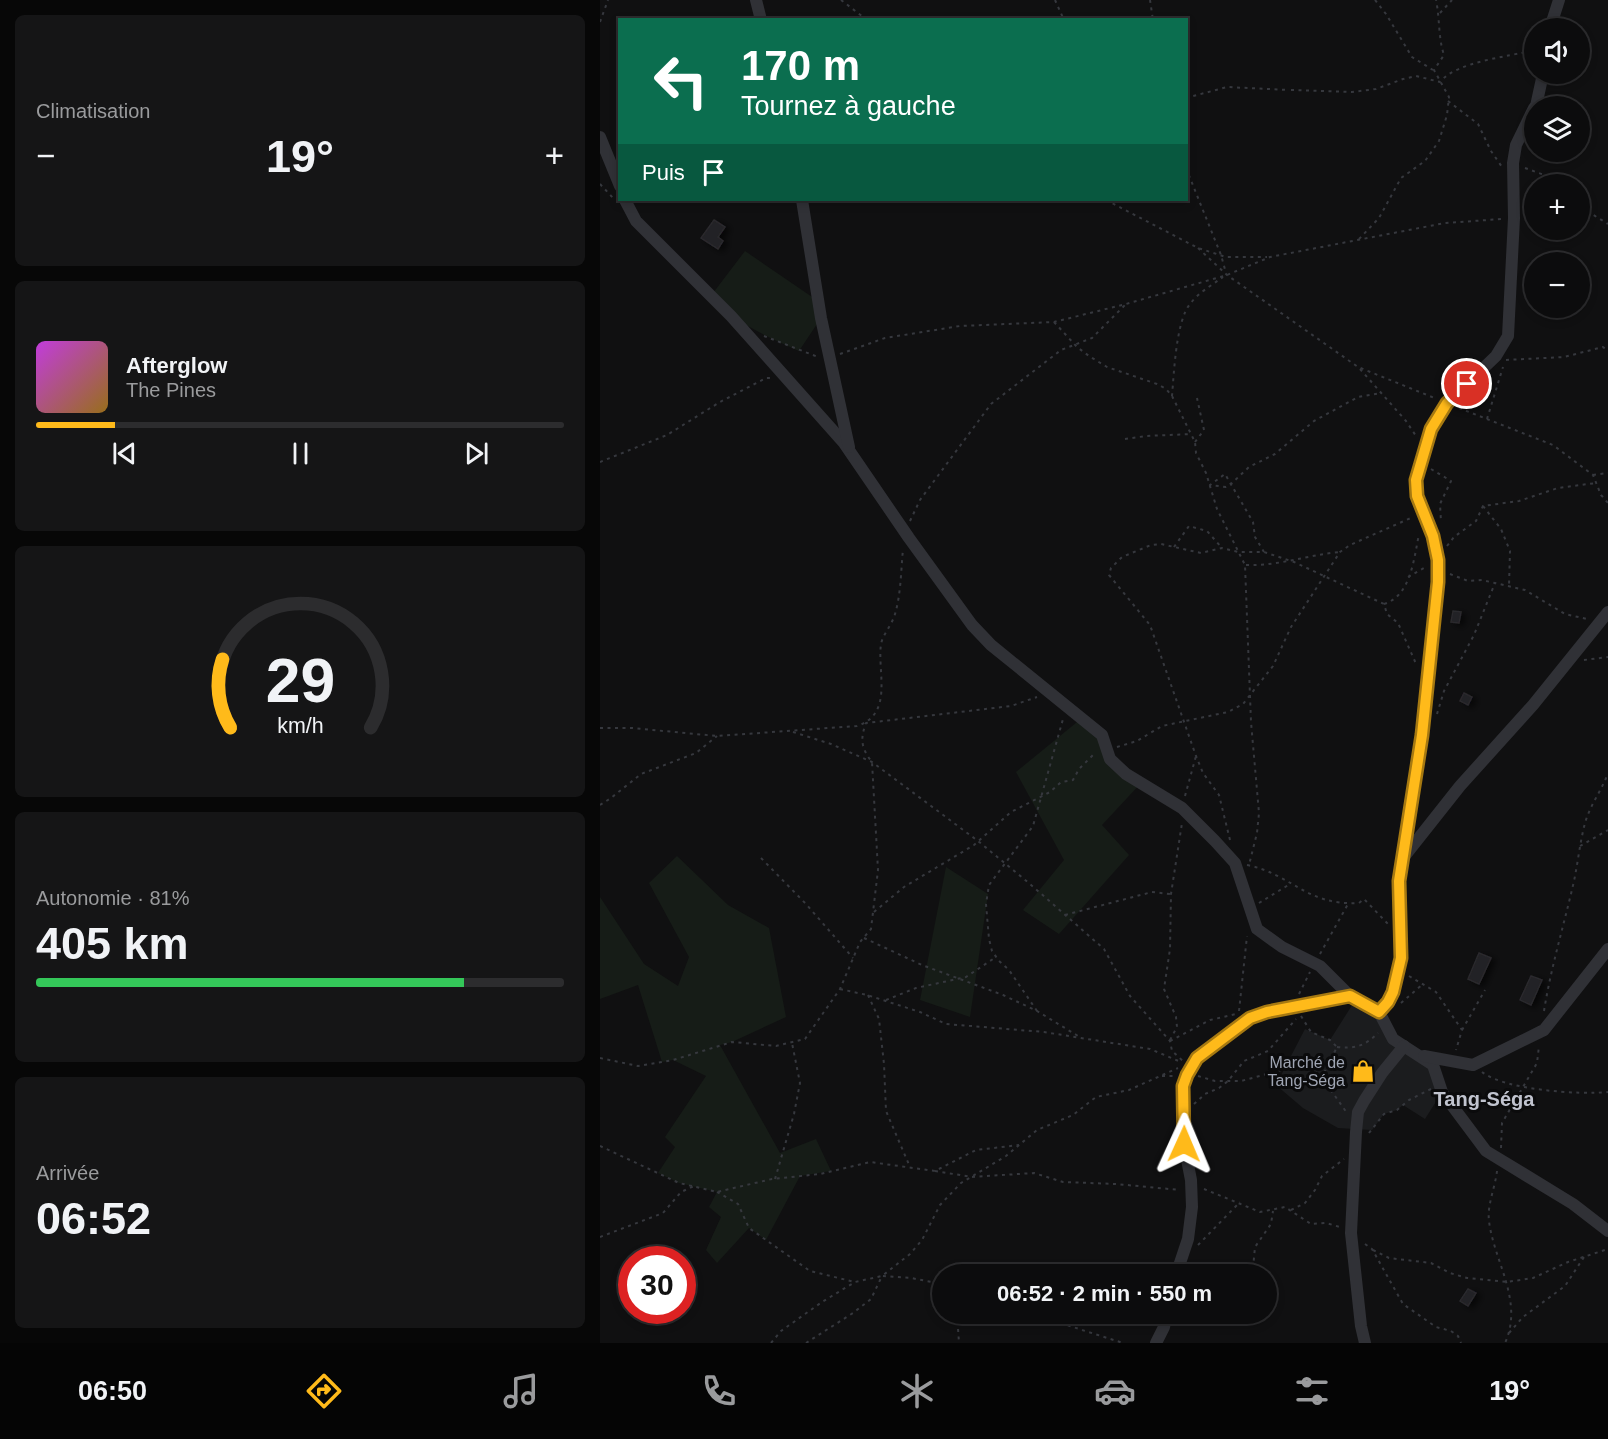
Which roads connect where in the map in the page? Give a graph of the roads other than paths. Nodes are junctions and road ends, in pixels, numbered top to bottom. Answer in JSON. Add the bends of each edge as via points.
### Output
{"nodes":[{"id":1,"x":756,"y":0,"type":"edge"},
{"id":2,"x":1559,"y":0,"type":"edge"},
{"id":3,"x":760,"y":18,"type":"edge"},
{"id":4,"x":1553,"y":18,"type":"edge"},
{"id":5,"x":1524,"y":129,"type":"edge"},
{"id":6,"x":600,"y":137,"type":"edge"},
{"id":7,"x":618,"y":181,"type":"edge"},
{"id":8,"x":626,"y":201,"type":"edge"},
{"id":9,"x":802,"y":201,"type":"edge"},
{"id":10,"x":850,"y":451,"type":"junction"},
{"id":11,"x":1608,"y":612,"type":"edge"},
{"id":12,"x":1402,"y":859,"type":"junction"},
{"id":13,"x":1608,"y":949,"type":"edge"},
{"id":14,"x":1350,"y":996,"type":"junction"},
{"id":15,"x":1379,"y":1012,"type":"junction"},
{"id":16,"x":1404,"y":1046,"type":"junction"},
{"id":17,"x":1417,"y":1054,"type":"junction"},
{"id":18,"x":1608,"y":1231,"type":"edge"},
{"id":19,"x":1180,"y":1264,"type":"edge"},
{"id":20,"x":1165,"y":1324,"type":"edge"},
{"id":21,"x":1156,"y":1343,"type":"edge"},
{"id":22,"x":1365,"y":1343,"type":"edge"}],
"edges":[{"from":1,"to":3,"type":"street"},
{"from":2,"to":4,"type":"street"},
{"from":5,"to":12,"type":"street","via":[[1516,145],[1514,163],[1508,336],[1496,356],[1447,403],[1431,429],[1416,480],[1417,496],[1438,556],[1438,570],[1422,735]]},
{"from":6,"to":7,"type":"street"},
{"from":8,"to":10,"type":"street","via":[[636,221],[731,316]]},
{"from":9,"to":10,"type":"street","via":[[821,318]]},
{"from":10,"to":14,"type":"street","via":[[972,626],[1102,735],[1110,759],[1126,774],[1182,808],[1235,863],[1257,929],[1315,963]]},
{"from":11,"to":12,"type":"street"},
{"from":12,"to":15,"type":"street","via":[[1401,958],[1391,998]]},
{"from":13,"to":17,"type":"street","via":[[1551,1024],[1540,1032],[1473,1065]]},
{"from":14,"to":15,"type":"street"},
{"from":14,"to":19,"type":"street","via":[[1240,1019],[1186,1070],[1184,1144],[1192,1191],[1188,1239]]},
{"from":15,"to":16,"type":"street","via":[[1392,1039]]},
{"from":16,"to":17,"type":"street"},
{"from":16,"to":22,"type":"street","via":[[1364,1101],[1357,1126],[1351,1233]]},
{"from":17,"to":18,"type":"street","via":[[1434,1065],[1442,1092],[1486,1151],[1573,1204]]},
{"from":20,"to":21,"type":"street"}]}
